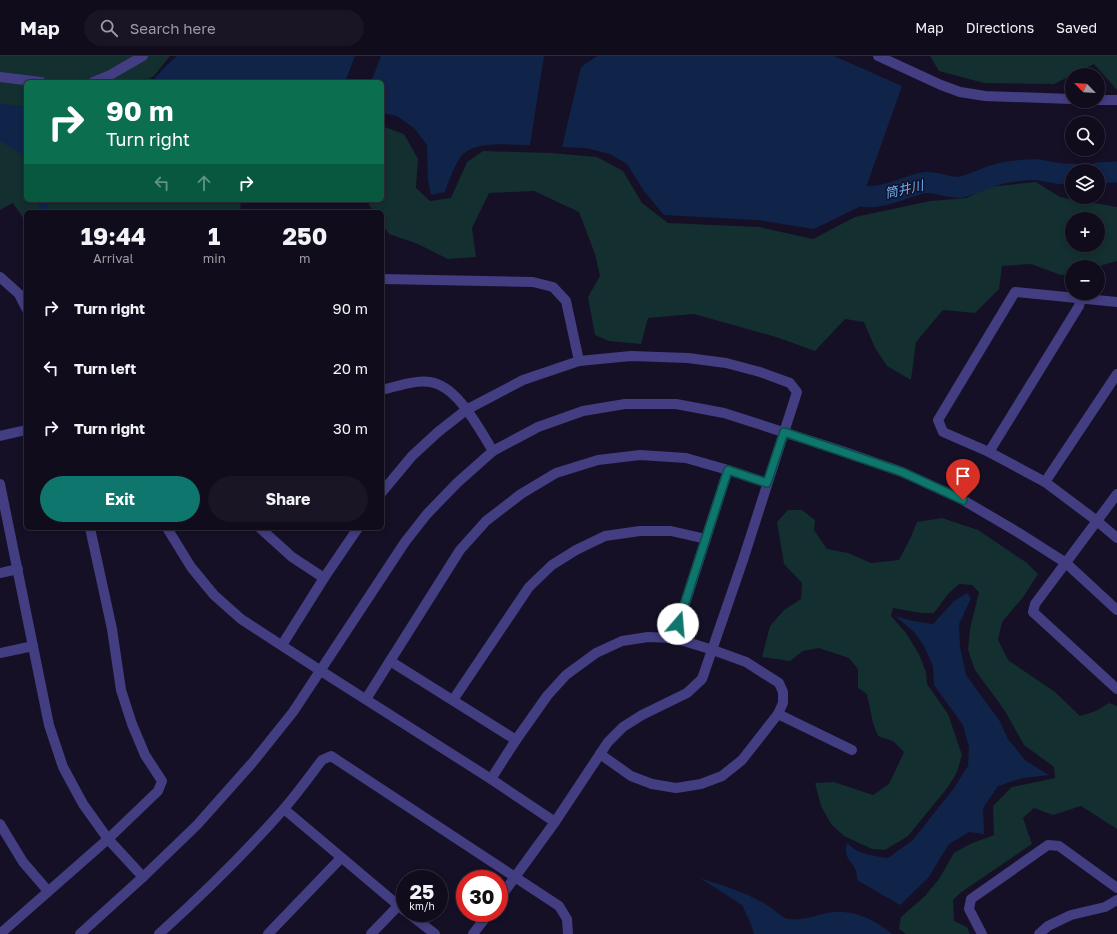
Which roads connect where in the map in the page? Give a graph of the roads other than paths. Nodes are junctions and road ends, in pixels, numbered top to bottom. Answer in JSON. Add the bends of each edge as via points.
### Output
{"nodes":[{"id":1,"x":143,"y":56,"type":"edge"},
{"id":2,"x":878,"y":56,"type":"edge"},
{"id":3,"x":0,"y":77,"type":"edge"},
{"id":4,"x":25,"y":80,"type":"edge"},
{"id":5,"x":98,"y":80,"type":"edge"},
{"id":6,"x":1065,"y":99,"type":"edge"},
{"id":7,"x":1105,"y":100,"type":"edge"},
{"id":8,"x":1117,"y":100,"type":"edge"},
{"id":9,"x":0,"y":277,"type":"edge"},
{"id":10,"x":384,"y":279,"type":"edge"},
{"id":11,"x":22,"y":293,"type":"edge"},
{"id":12,"x":1065,"y":297,"type":"edge"},
{"id":13,"x":1080,"y":300,"type":"edge"},
{"id":14,"x":1099,"y":300,"type":"edge"},
{"id":15,"x":1117,"y":302,"type":"edge"},
{"id":16,"x":579,"y":361,"type":"junction"},
{"id":17,"x":1117,"y":374,"type":"edge"},
{"id":18,"x":384,"y":390,"type":"edge"},
{"id":19,"x":466,"y":410,"type":"junction"},
{"id":20,"x":24,"y":430,"type":"edge"},
{"id":21,"x":784,"y":432,"type":"junction"},
{"id":22,"x":0,"y":436,"type":"edge"},
{"id":23,"x":493,"y":450,"type":"junction"},
{"id":24,"x":989,"y":452,"type":"junction"},
{"id":25,"x":728,"y":470,"type":"junction"},
{"id":26,"x":1045,"y":482,"type":"junction"},
{"id":27,"x":767,"y":483,"type":"junction"},
{"id":28,"x":0,"y":484,"type":"edge"},
{"id":29,"x":384,"y":490,"type":"edge"},
{"id":30,"x":1117,"y":494,"type":"edge"},
{"id":31,"x":1,"y":496,"type":"edge"},
{"id":32,"x":1097,"y":521,"type":"junction"},
{"id":33,"x":90,"y":530,"type":"edge"},
{"id":34,"x":168,"y":530,"type":"edge"},
{"id":35,"x":262,"y":530,"type":"edge"},
{"id":36,"x":357,"y":530,"type":"edge"},
{"id":37,"x":1117,"y":538,"type":"edge"},
{"id":38,"x":706,"y":539,"type":"junction"},
{"id":39,"x":1066,"y":563,"type":"junction"},
{"id":40,"x":18,"y":569,"type":"junction"},
{"id":41,"x":0,"y":573,"type":"edge"},
{"id":42,"x":324,"y":578,"type":"junction"},
{"id":43,"x":1117,"y":610,"type":"edge"},
{"id":44,"x":674,"y":638,"type":"junction"},
{"id":45,"x":282,"y":645,"type":"junction"},
{"id":46,"x":33,"y":646,"type":"junction"},
{"id":47,"x":713,"y":650,"type":"junction"},
{"id":48,"x":0,"y":653,"type":"edge"},
{"id":49,"x":390,"y":661,"type":"junction"},
{"id":50,"x":321,"y":671,"type":"junction"},
{"id":51,"x":1117,"y":689,"type":"edge"},
{"id":52,"x":366,"y":699,"type":"junction"},
{"id":53,"x":453,"y":700,"type":"junction"},
{"id":54,"x":778,"y":714,"type":"junction"},
{"id":55,"x":516,"y":740,"type":"junction"},
{"id":56,"x":852,"y":750,"type":"dead end"},
{"id":57,"x":600,"y":754,"type":"junction"},
{"id":58,"x":491,"y":779,"type":"junction"},
{"id":59,"x":284,"y":809,"type":"junction"},
{"id":60,"x":555,"y":822,"type":"junction"},
{"id":61,"x":0,"y":824,"type":"edge"},
{"id":62,"x":108,"y":839,"type":"junction"},
{"id":63,"x":341,"y":858,"type":"junction"},
{"id":64,"x":143,"y":877,"type":"junction"},
{"id":65,"x":516,"y":877,"type":"junction"},
{"id":66,"x":508,"y":887,"type":"edge"},
{"id":67,"x":1117,"y":888,"type":"edge"},
{"id":68,"x":48,"y":891,"type":"junction"},
{"id":69,"x":1117,"y":900,"type":"edge"},
{"id":70,"x":396,"y":903,"type":"edge"},
{"id":71,"x":396,"y":913,"type":"edge"},
{"id":72,"x":420,"y":922,"type":"edge"},
{"id":73,"x":482,"y":922,"type":"edge"},
{"id":74,"x":0,"y":934,"type":"edge"},
{"id":75,"x":80,"y":934,"type":"edge"},
{"id":76,"x":159,"y":934,"type":"edge"},
{"id":77,"x":268,"y":934,"type":"edge"},
{"id":78,"x":371,"y":934,"type":"edge"},
{"id":79,"x":435,"y":934,"type":"edge"},
{"id":80,"x":473,"y":934,"type":"edge"},
{"id":81,"x":568,"y":934,"type":"edge"},
{"id":82,"x":982,"y":934,"type":"edge"},
{"id":83,"x":1039,"y":934,"type":"edge"}],
"edges":[{"from":1,"to":5,"type":"street"},
{"from":2,"to":6,"type":"street","via":[[960,92],[984,96]]},
{"from":3,"to":4,"type":"street"},
{"from":7,"to":8,"type":"street"},
{"from":9,"to":11,"type":"street"},
{"from":10,"to":16,"type":"street","via":[[533,282],[554,288],[566,301]]},
{"from":12,"to":24,"type":"street","via":[[1015,292],[938,420],[943,432]]},
{"from":13,"to":24,"type":"street"},
{"from":14,"to":15,"type":"street"},
{"from":16,"to":19,"type":"street","via":[[523,380]]},
{"from":16,"to":21,"type":"street","via":[[632,356],[688,358],[726,363],[760,372],[790,383],[797,392]]},
{"from":17,"to":26,"type":"street"},
{"from":18,"to":19,"type":"street","via":[[430,382],[452,392]]},
{"from":19,"to":23,"type":"street"},
{"from":19,"to":29,"type":"street","via":[[412,456]]},
{"from":20,"to":22,"type":"street"},
{"from":21,"to":23,"type":"street","via":[[724,413],[676,404],[625,404],[582,411],[546,424]]},
{"from":21,"to":27,"type":"street"},
{"from":21,"to":39,"type":"street","via":[[908,475],[963,500]]},
{"from":23,"to":50,"type":"street","via":[[426,514]]},
{"from":24,"to":26,"type":"street"},
{"from":25,"to":27,"type":"street"},
{"from":25,"to":38,"type":"street"},
{"from":25,"to":49,"type":"street","via":[[686,458],[640,455],[598,460],[556,473],[521,494],[486,520],[460,550]]},
{"from":26,"to":32,"type":"street"},
{"from":27,"to":47,"type":"street"},
{"from":28,"to":31,"type":"street"},
{"from":30,"to":32,"type":"street"},
{"from":31,"to":40,"type":"street"},
{"from":32,"to":37,"type":"street"},
{"from":32,"to":39,"type":"street"},
{"from":33,"to":62,"type":"street","via":[[112,629],[121,690],[145,755],[162,781],[158,791]]},
{"from":34,"to":45,"type":"street","via":[[191,567],[214,595],[242,619]]},
{"from":35,"to":42,"type":"street","via":[[292,557]]},
{"from":36,"to":42,"type":"street"},
{"from":38,"to":44,"type":"street"},
{"from":38,"to":53,"type":"street","via":[[671,531],[640,531],[605,536],[552,565],[528,587]]},
{"from":39,"to":43,"type":"street"},
{"from":39,"to":51,"type":"street","via":[[1035,604],[1033,612]]},
{"from":40,"to":41,"type":"street"},
{"from":40,"to":46,"type":"street"},
{"from":42,"to":45,"type":"street"},
{"from":44,"to":47,"type":"street"},
{"from":44,"to":55,"type":"street","via":[[648,636],[622,641],[596,653],[566,675],[547,696]]},
{"from":45,"to":50,"type":"street"},
{"from":46,"to":48,"type":"street"},
{"from":46,"to":62,"type":"street","via":[[49,725],[63,767],[83,804]]},
{"from":47,"to":54,"type":"street","via":[[746,662],[779,683],[784,692]]},
{"from":47,"to":57,"type":"street","via":[[702,679],[687,693],[623,727]]},
{"from":49,"to":52,"type":"street"},
{"from":49,"to":53,"type":"street"},
{"from":50,"to":52,"type":"street"},
{"from":50,"to":64,"type":"street","via":[[293,712],[253,762],[197,825]]},
{"from":52,"to":58,"type":"street"},
{"from":53,"to":55,"type":"street"},
{"from":54,"to":56,"type":"street"},
{"from":54,"to":57,"type":"street","via":[[742,760],[722,776],[700,784],[676,788],[652,784],[631,776]]},
{"from":55,"to":58,"type":"street"},
{"from":57,"to":60,"type":"street"},
{"from":58,"to":60,"type":"street"},
{"from":59,"to":63,"type":"street"},
{"from":59,"to":65,"type":"street","via":[[322,760],[331,756]]},
{"from":59,"to":76,"type":"street","via":[[242,854]]},
{"from":60,"to":65,"type":"street"},
{"from":61,"to":68,"type":"street","via":[[23,862]]},
{"from":62,"to":64,"type":"street"},
{"from":62,"to":68,"type":"street"},
{"from":63,"to":70,"type":"street"},
{"from":63,"to":77,"type":"street"},
{"from":64,"to":75,"type":"street"},
{"from":65,"to":66,"type":"street"},
{"from":65,"to":81,"type":"street","via":[[559,906],[567,919]]},
{"from":67,"to":82,"type":"street","via":[[1059,846],[1048,845],[971,899],[969,909]]},
{"from":68,"to":74,"type":"street"},
{"from":69,"to":83,"type":"street","via":[[1105,907],[1071,915],[1048,926]]},
{"from":71,"to":78,"type":"street"},
{"from":72,"to":79,"type":"street"},
{"from":73,"to":80,"type":"street"}]}
